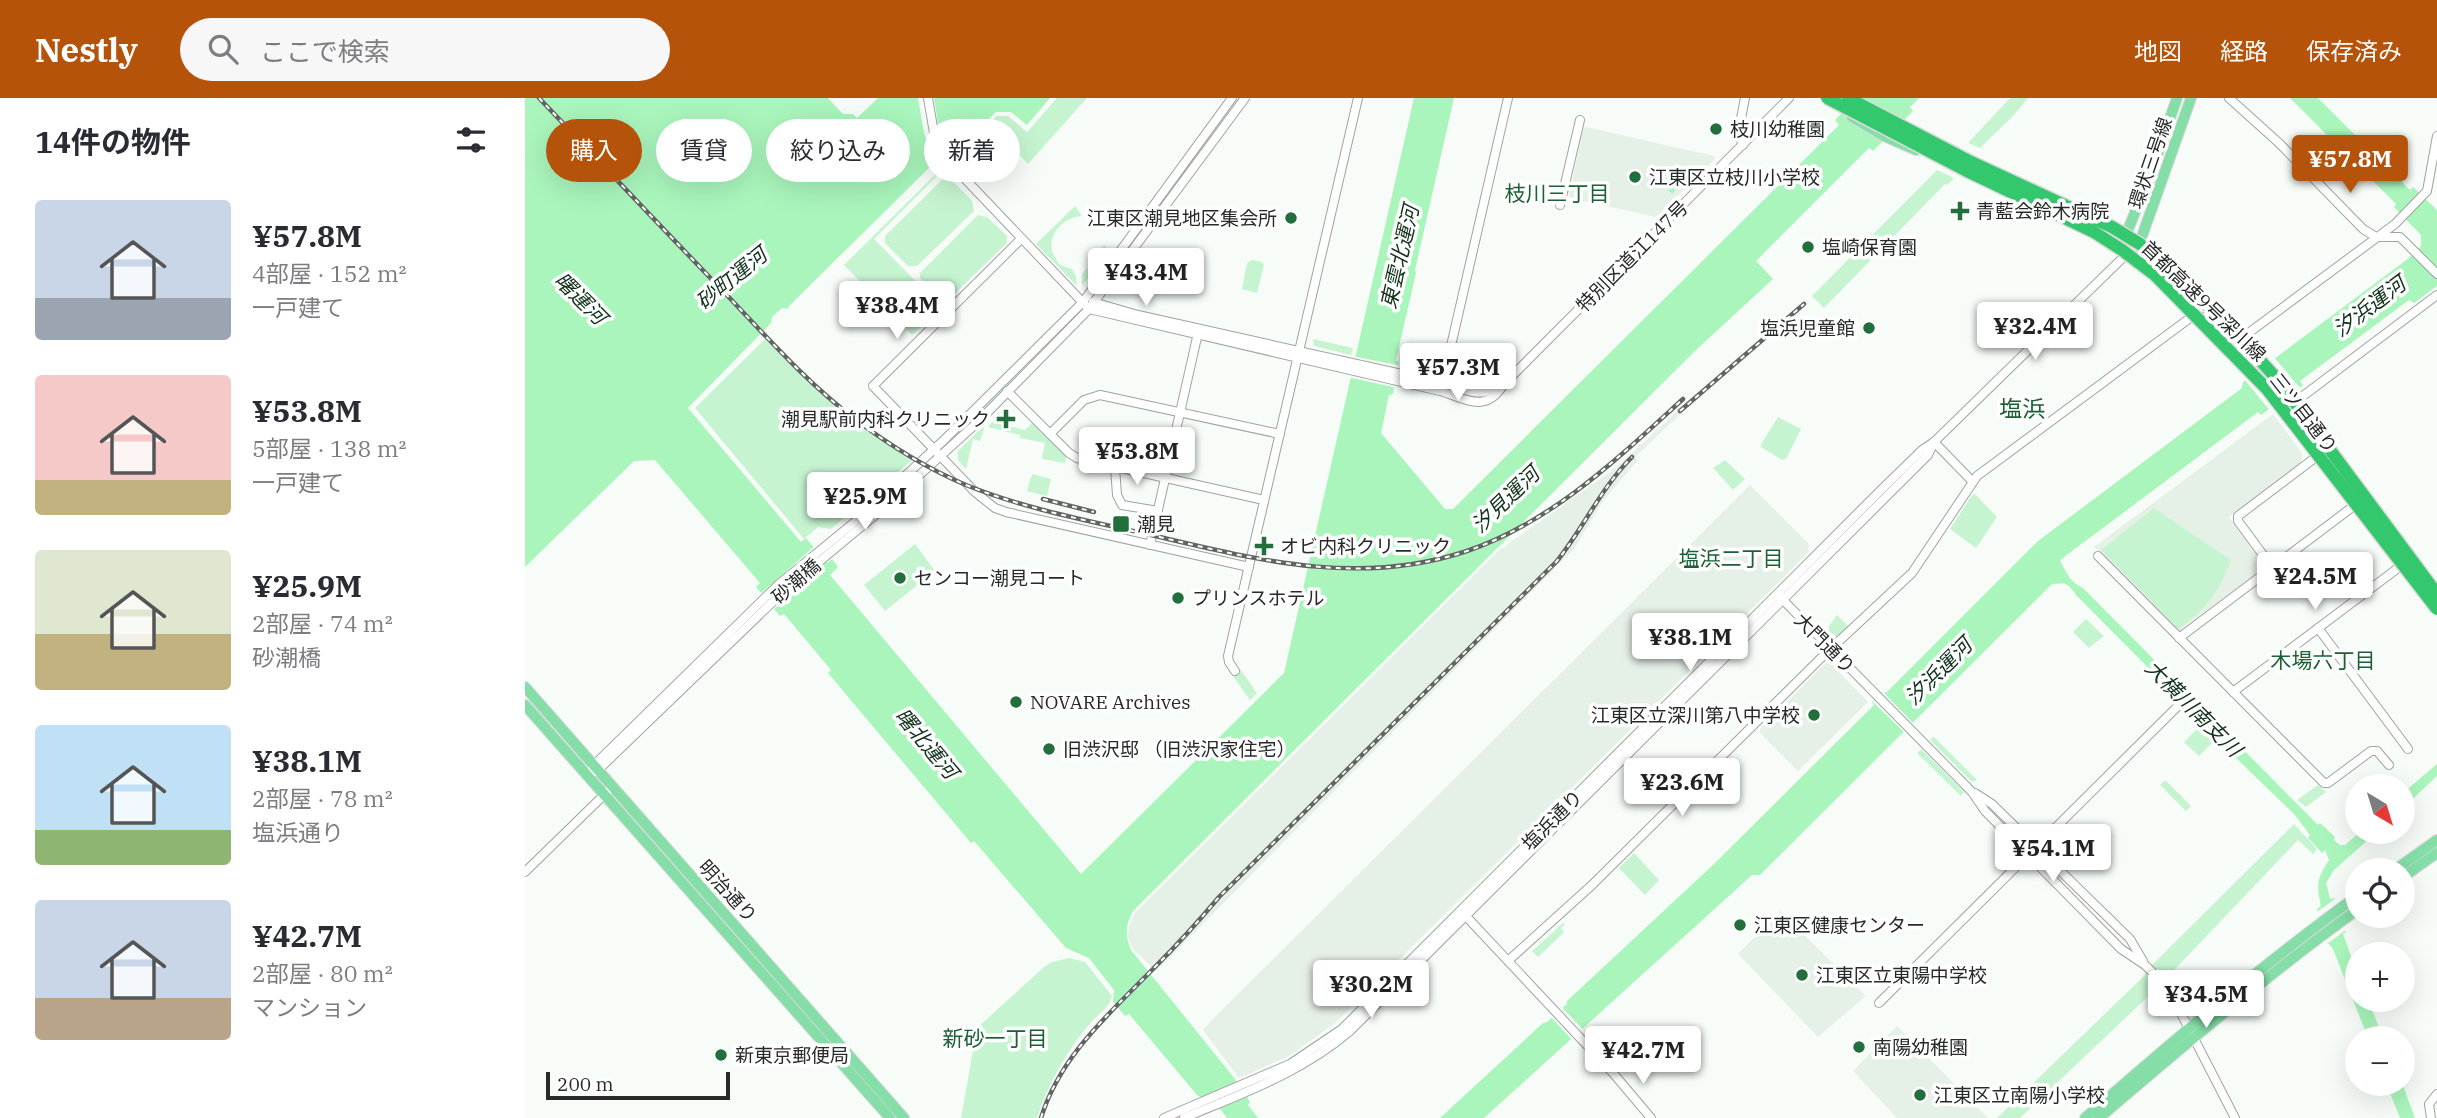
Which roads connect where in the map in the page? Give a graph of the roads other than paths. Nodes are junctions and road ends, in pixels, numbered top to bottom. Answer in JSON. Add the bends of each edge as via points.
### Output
{"nodes":[{"id":1,"x":926,"y":98,"type":"edge"},
{"id":2,"x":1232,"y":98,"type":"edge"},
{"id":3,"x":1245,"y":98,"type":"edge"},
{"id":4,"x":1358,"y":98,"type":"edge"},
{"id":5,"x":1508,"y":98,"type":"edge"},
{"id":6,"x":1745,"y":98,"type":"edge"},
{"id":7,"x":1789,"y":98,"type":"edge"},
{"id":8,"x":1848,"y":98,"type":"edge"},
{"id":9,"x":1859,"y":98,"type":"edge"},
{"id":10,"x":2177,"y":98,"type":"edge"},
{"id":11,"x":2191,"y":98,"type":"edge"},
{"id":12,"x":2229,"y":98,"type":"edge"},
{"id":13,"x":2237,"y":98,"type":"edge"},
{"id":14,"x":1826,"y":100,"type":"edge"},
{"id":15,"x":1580,"y":120,"type":"dead end"},
{"id":16,"x":2437,"y":136,"type":"edge"},
{"id":17,"x":2279,"y":143,"type":"junction"},
{"id":18,"x":1743,"y":145,"type":"junction"},
{"id":19,"x":1967,"y":171,"type":"junction"},
{"id":20,"x":1560,"y":205,"type":"dead end"},
{"id":21,"x":2128,"y":231,"type":"junction"},
{"id":22,"x":2376,"y":237,"type":"junction"},
{"id":23,"x":1021,"y":239,"type":"junction"},
{"id":24,"x":2141,"y":239,"type":"junction"},
{"id":25,"x":2123,"y":252,"type":"junction"},
{"id":26,"x":2437,"y":274,"type":"edge"},
{"id":27,"x":2437,"y":295,"type":"edge"},
{"id":28,"x":2209,"y":301,"type":"junction"},
{"id":29,"x":1089,"y":304,"type":"junction"},
{"id":30,"x":2194,"y":315,"type":"junction"},
{"id":31,"x":1198,"y":332,"type":"junction"},
{"id":32,"x":2243,"y":336,"type":"junction"},
{"id":33,"x":2227,"y":349,"type":"junction"},
{"id":34,"x":1299,"y":355,"type":"junction"},
{"id":35,"x":1441,"y":387,"type":"junction"},
{"id":36,"x":1007,"y":391,"type":"junction"},
{"id":37,"x":2298,"y":399,"type":"junction"},
{"id":38,"x":1181,"y":411,"type":"junction"},
{"id":39,"x":1050,"y":434,"type":"junction"},
{"id":40,"x":1280,"y":434,"type":"junction"},
{"id":41,"x":1934,"y":442,"type":"junction"},
{"id":42,"x":937,"y":453,"type":"junction"},
{"id":43,"x":2319,"y":453,"type":"junction"},
{"id":44,"x":1115,"y":467,"type":"junction"},
{"id":45,"x":1166,"y":478,"type":"junction"},
{"id":46,"x":1973,"y":482,"type":"junction"},
{"id":47,"x":2369,"y":494,"type":"junction"},
{"id":48,"x":1265,"y":500,"type":"junction"},
{"id":49,"x":2354,"y":506,"type":"junction"},
{"id":50,"x":1158,"y":512,"type":"junction"},
{"id":51,"x":1150,"y":545,"type":"junction"},
{"id":52,"x":2098,"y":556,"type":"dead end"},
{"id":53,"x":2414,"y":556,"type":"junction"},
{"id":54,"x":1249,"y":567,"type":"junction"},
{"id":55,"x":2272,"y":567,"type":"junction"},
{"id":56,"x":2399,"y":567,"type":"junction"},
{"id":57,"x":2437,"y":587,"type":"edge"},
{"id":58,"x":2437,"y":594,"type":"edge"},
{"id":59,"x":1780,"y":597,"type":"junction"},
{"id":60,"x":2437,"y":609,"type":"edge"},
{"id":61,"x":2437,"y":617,"type":"edge"},
{"id":62,"x":2318,"y":628,"type":"junction"},
{"id":63,"x":2179,"y":638,"type":"junction"},
{"id":64,"x":1832,"y":649,"type":"junction"},
{"id":65,"x":1235,"y":671,"type":"dead end"},
{"id":66,"x":525,"y":687,"type":"edge"},
{"id":67,"x":2233,"y":692,"type":"junction"},
{"id":68,"x":525,"y":705,"type":"edge"},
{"id":69,"x":2179,"y":705,"type":"dead end"},
{"id":70,"x":2408,"y":748,"type":"dead end"},
{"id":71,"x":2389,"y":765,"type":"dead end"},
{"id":72,"x":592,"y":771,"type":"junction"},
{"id":73,"x":608,"y":791,"type":"junction"},
{"id":74,"x":1972,"y":792,"type":"junction"},
{"id":75,"x":2437,"y":840,"type":"edge"},
{"id":76,"x":2037,"y":848,"type":"junction"},
{"id":77,"x":2437,"y":853,"type":"edge"},
{"id":78,"x":2028,"y":856,"type":"junction"},
{"id":79,"x":2412,"y":858,"type":"edge"},
{"id":80,"x":2415,"y":869,"type":"edge"},
{"id":81,"x":525,"y":872,"type":"edge"},
{"id":82,"x":2345,"y":910,"type":"edge"},
{"id":83,"x":2345,"y":913,"type":"edge"},
{"id":84,"x":1463,"y":914,"type":"junction"},
{"id":85,"x":2342,"y":914,"type":"junction"},
{"id":86,"x":1509,"y":960,"type":"junction"},
{"id":87,"x":2145,"y":965,"type":"junction"},
{"id":88,"x":1879,"y":1003,"type":"dead end"},
{"id":89,"x":2190,"y":1032,"type":"junction"},
{"id":90,"x":2437,"y":1094,"type":"edge"},
{"id":91,"x":1196,"y":1109,"type":"junction"},
{"id":92,"x":890,"y":1118,"type":"edge"},
{"id":93,"x":904,"y":1118,"type":"edge"},
{"id":94,"x":1164,"y":1118,"type":"edge"},
{"id":95,"x":1184,"y":1118,"type":"edge"},
{"id":96,"x":1651,"y":1118,"type":"edge"},
{"id":97,"x":2085,"y":1118,"type":"edge"},
{"id":98,"x":2099,"y":1118,"type":"edge"},
{"id":99,"x":2235,"y":1118,"type":"edge"},
{"id":100,"x":2431,"y":1118,"type":"edge"}],
"edges":[{"from":1,"to":23,"type":"street","via":[[932,142]]},
{"from":2,"to":29,"type":"street"},
{"from":3,"to":29,"type":"street"},
{"from":4,"to":34,"type":"street"},
{"from":5,"to":35,"type":"street"},
{"from":6,"to":18,"type":"street","via":[[1738,134]]},
{"from":7,"to":18,"type":"street","name":"特別区道江147号"},
{"from":8,"to":58,"type":"highway","name":"首都高速9号深川線","bridge":true,"via":[[1971,162],[2112,227],[2169,267],[2278,380]]},
{"from":9,"to":21,"type":"main road","name":"三ツ目通り","bridge":true,"via":[[1908,131],[1972,163]]},
{"from":10,"to":21,"type":"main road","name":"環状三号線"},
{"from":11,"to":24,"type":"main road","name":"環状三号線"},
{"from":12,"to":17,"type":"street"},
{"from":13,"to":17,"type":"street"},
{"from":14,"to":19,"type":"highway","name":"首都高速9号深川線","bridge":true},
{"from":14,"to":25,"type":"main road","name":"三ツ目通り","bridge":true,"via":[[1873,130],[2063,217]]},
{"from":15,"to":20,"type":"street"},
{"from":16,"to":22,"type":"street","via":[[2425,193]]},
{"from":17,"to":22,"type":"street"},
{"from":18,"to":35,"type":"street","name":"特別区道江147号","via":[[1504,384],[1480,394]]},
{"from":19,"to":43,"type":"highway","bridge":true,"via":[[2080,219],[2148,261],[2232,339],[2277,390]]},
{"from":19,"to":60,"type":"highway","name":"首都高速9号深川線","bridge":true,"via":[[2094,232],[2155,275],[2267,389]]},
{"from":21,"to":24,"type":"main road","name":"三ツ目通り"},
{"from":21,"to":25,"type":"main road","name":"環状三号線"},
{"from":22,"to":26,"type":"street","via":[[2400,237]]},
{"from":22,"to":32,"type":"street"},
{"from":23,"to":29,"type":"street"},
{"from":23,"to":42,"type":"street","via":[[873,386]]},
{"from":24,"to":25,"type":"street","name":"塩浜通り"},
{"from":24,"to":28,"type":"main road","name":"三ツ目通り"},
{"from":25,"to":30,"type":"main road","name":"三ツ目通り"},
{"from":25,"to":41,"type":"street","name":"塩浜通り"},
{"from":27,"to":37,"type":"street"},
{"from":28,"to":30,"type":"street"},
{"from":28,"to":32,"type":"main road","name":"三ツ目通り"},
{"from":29,"to":31,"type":"street","name":"特別区道江147号"},
{"from":29,"to":36,"type":"street"},
{"from":29,"to":42,"type":"street"},
{"from":30,"to":33,"type":"main road","name":"三ツ目通り"},
{"from":30,"to":46,"type":"street"},
{"from":31,"to":34,"type":"street","name":"特別区道江147号"},
{"from":31,"to":38,"type":"street"},
{"from":32,"to":33,"type":"street"},
{"from":32,"to":37,"type":"main road","name":"三ツ目通り","bridge":true},
{"from":33,"to":43,"type":"main road","name":"三ツ目通り","bridge":true},
{"from":34,"to":35,"type":"street","name":"特別区道江147号"},
{"from":34,"to":40,"type":"street"},
{"from":36,"to":39,"type":"street"},
{"from":36,"to":42,"type":"street"},
{"from":37,"to":47,"type":"main road","name":"三ツ目通り"},
{"from":38,"to":39,"type":"street","via":[[1094,395]]},
{"from":38,"to":40,"type":"street"},
{"from":38,"to":45,"type":"street"},
{"from":39,"to":44,"type":"street","via":[[1073,456]]},
{"from":40,"to":48,"type":"street"},
{"from":41,"to":46,"type":"street"},
{"from":41,"to":59,"type":"street","name":"塩浜通り","via":[[1928,455]]},
{"from":42,"to":51,"type":"street","via":[[995,508]]},
{"from":42,"to":72,"type":"street","name":"砂潮橋","via":[[762,607]]},
{"from":43,"to":49,"type":"main road","name":"三ツ目通り"},
{"from":43,"to":55,"type":"street","via":[[2238,516]]},
{"from":44,"to":45,"type":"street"},
{"from":44,"to":50,"type":"street","via":[[1122,505]]},
{"from":45,"to":48,"type":"street"},
{"from":45,"to":50,"type":"street"},
{"from":46,"to":64,"type":"street","via":[[1912,573]]},
{"from":47,"to":49,"type":"street"},
{"from":47,"to":53,"type":"main road","name":"三ツ目通り"},
{"from":48,"to":54,"type":"street"},
{"from":49,"to":55,"type":"street"},
{"from":49,"to":56,"type":"main road","name":"三ツ目通り"},
{"from":50,"to":51,"type":"street"},
{"from":51,"to":54,"type":"street"},
{"from":52,"to":63,"type":"street"},
{"from":53,"to":56,"type":"street"},
{"from":53,"to":57,"type":"main road","name":"三ツ目通り"},
{"from":54,"to":65,"type":"street","via":[[1228,656]]},
{"from":55,"to":63,"type":"street"},
{"from":56,"to":61,"type":"main road","name":"三ツ目通り"},
{"from":56,"to":62,"type":"street"},
{"from":59,"to":64,"type":"street","name":"大門通り"},
{"from":59,"to":84,"type":"street","name":"塩浜通り"},
{"from":62,"to":67,"type":"street"},
{"from":62,"to":70,"type":"street"},
{"from":63,"to":67,"type":"street"},
{"from":64,"to":74,"type":"street","name":"大門通り"},
{"from":64,"to":86,"type":"street","via":[[1593,885]]},
{"from":66,"to":72,"type":"main road","name":"明治通り"},
{"from":67,"to":71,"type":"street","via":[[2325,784],[2371,751],[2377,751]]},
{"from":68,"to":72,"type":"main road","name":"明治通り"},
{"from":69,"to":76,"type":"street"},
{"from":72,"to":73,"type":"main road","name":"明治通り"},
{"from":73,"to":81,"type":"street"},
{"from":73,"to":92,"type":"main road","name":"明治通り"},
{"from":73,"to":93,"type":"main road","name":"明治通り"},
{"from":74,"to":76,"type":"street","via":[[1992,804]]},
{"from":74,"to":78,"type":"street"},
{"from":75,"to":79,"type":"main road"},
{"from":76,"to":78,"type":"street"},
{"from":76,"to":87,"type":"street","via":[[2130,939]]},
{"from":77,"to":80,"type":"main road"},
{"from":78,"to":87,"type":"street","via":[[2121,949]]},
{"from":78,"to":88,"type":"street"},
{"from":82,"to":85,"type":"main road"},
{"from":83,"to":85,"type":"main road"},
{"from":84,"to":86,"type":"street"},
{"from":84,"to":91,"type":"street","name":"塩浜通り","via":[[1332,1046],[1294,1071]]},
{"from":85,"to":89,"type":"main road"},
{"from":86,"to":96,"type":"street"},
{"from":87,"to":89,"type":"street","via":[[2168,989]]},
{"from":89,"to":97,"type":"main road"},
{"from":89,"to":98,"type":"main road"},
{"from":89,"to":99,"type":"street"},
{"from":90,"to":100,"type":"street","via":[[2429,1104]]},
{"from":91,"to":94,"type":"street","name":"塩浜通り"},
{"from":91,"to":95,"type":"street","name":"塩浜通り"}]}
